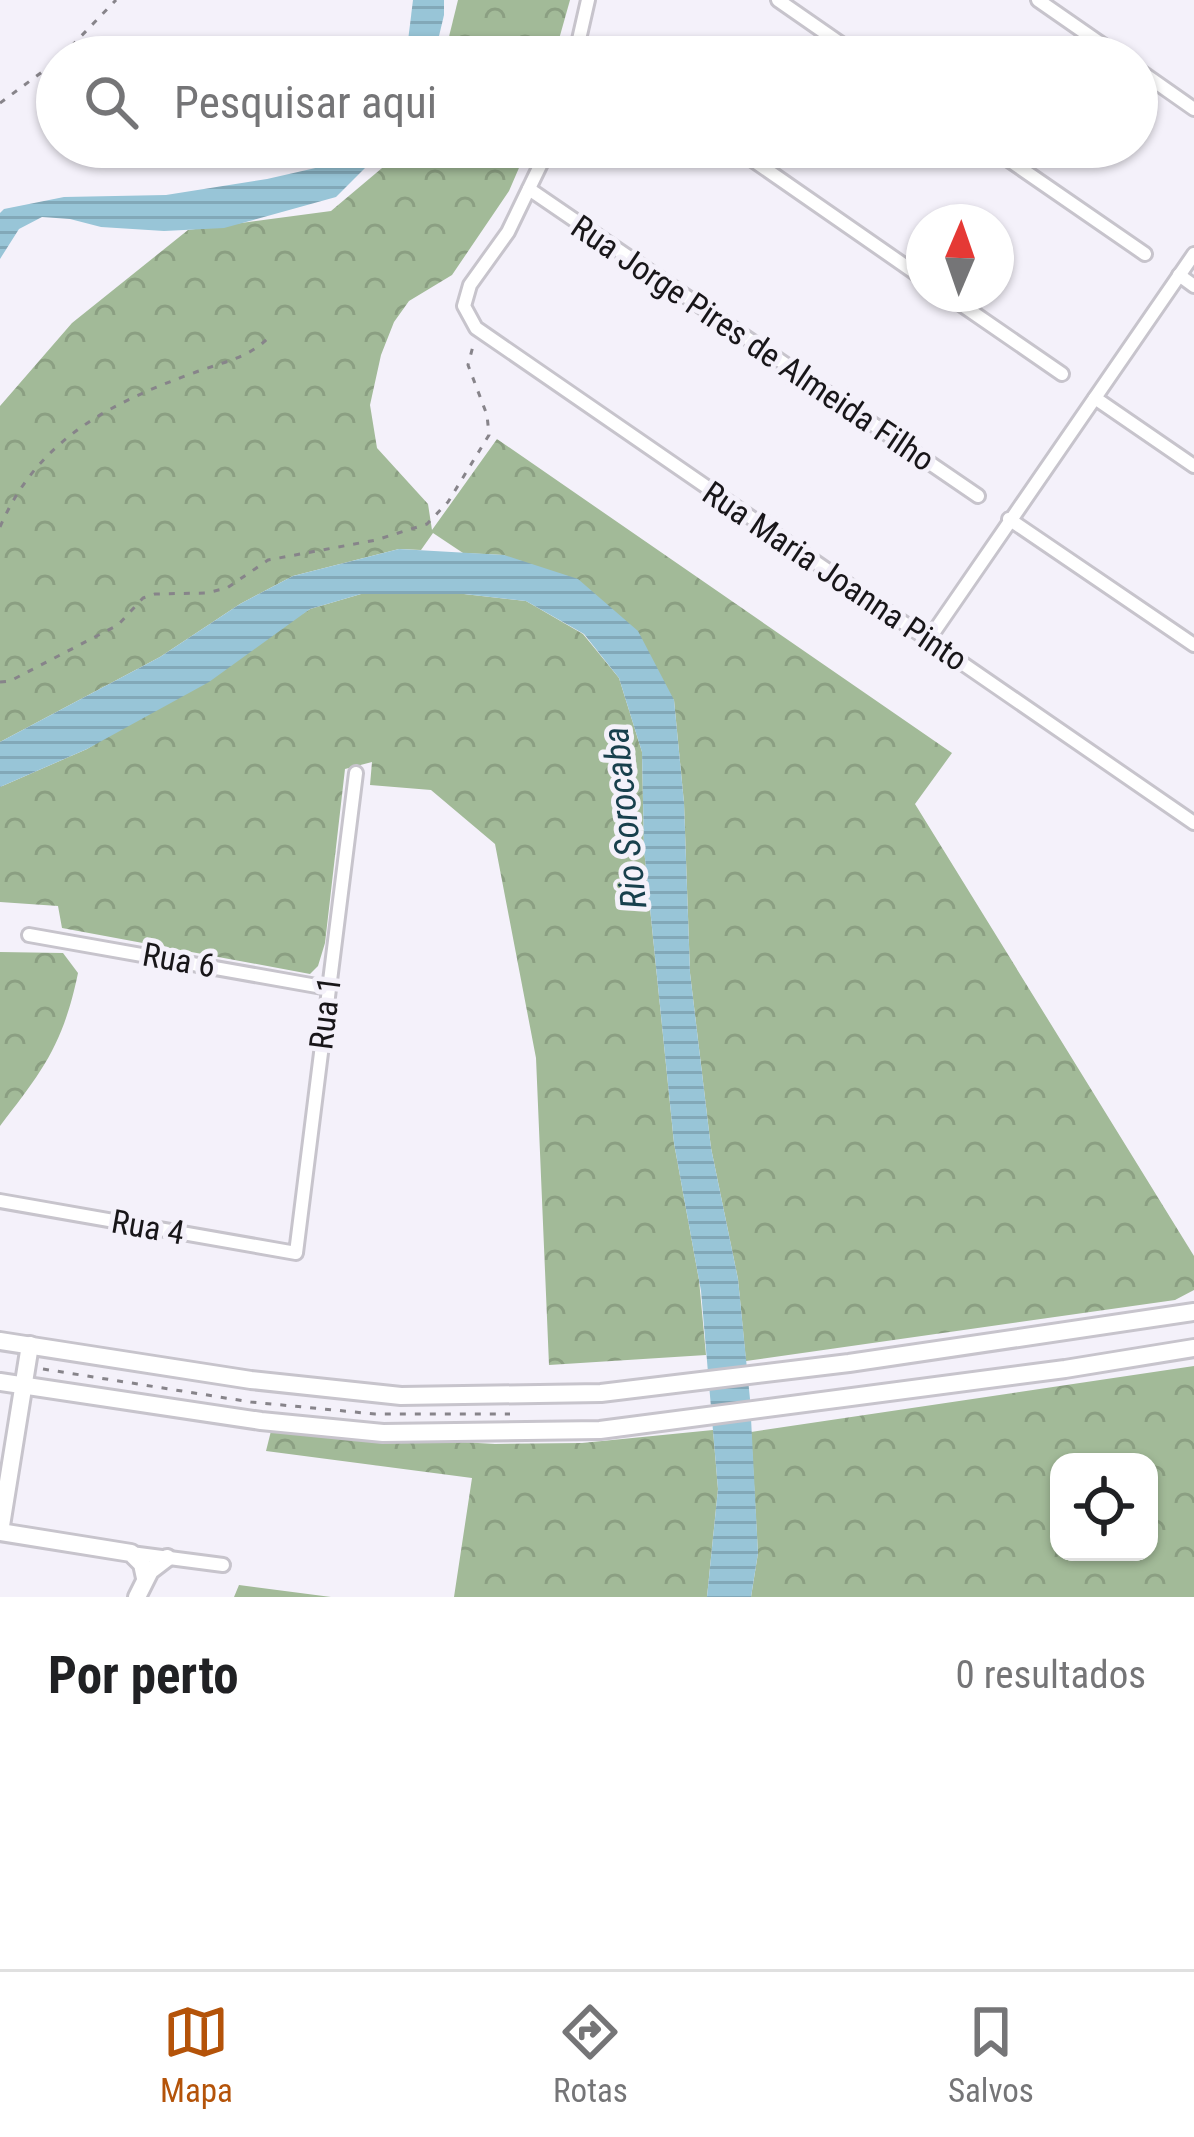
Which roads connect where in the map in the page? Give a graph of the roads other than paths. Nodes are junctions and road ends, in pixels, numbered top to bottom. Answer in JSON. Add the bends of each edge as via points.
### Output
{"nodes":[{"id":1,"x":588,"y":0,"type":"edge"},
{"id":2,"x":778,"y":0,"type":"edge"},
{"id":3,"x":1038,"y":0,"type":"edge"},
{"id":4,"x":580,"y":36,"type":"edge"},
{"id":5,"x":830,"y":36,"type":"edge"},
{"id":6,"x":1090,"y":36,"type":"edge"},
{"id":7,"x":1158,"y":84,"type":"edge"},
{"id":8,"x":1194,"y":109,"type":"edge"},
{"id":9,"x":539,"y":168,"type":"edge"},
{"id":10,"x":764,"y":168,"type":"edge"},
{"id":11,"x":1021,"y":168,"type":"edge"},
{"id":12,"x":529,"y":189,"type":"junction"},
{"id":13,"x":1145,"y":254,"type":"dead end"},
{"id":14,"x":1194,"y":254,"type":"edge"},
{"id":15,"x":906,"y":266,"type":"edge"},
{"id":16,"x":1179,"y":275,"type":"junction"},
{"id":17,"x":1194,"y":286,"type":"edge"},
{"id":18,"x":972,"y":312,"type":"edge"},
{"id":19,"x":1062,"y":374,"type":"dead end"},
{"id":20,"x":1095,"y":398,"type":"junction"},
{"id":21,"x":1194,"y":466,"type":"edge"},
{"id":22,"x":978,"y":496,"type":"dead end"},
{"id":23,"x":1010,"y":519,"type":"junction"},
{"id":24,"x":928,"y":640,"type":"junction"},
{"id":25,"x":1194,"y":645,"type":"edge"},
{"id":26,"x":356,"y":773,"type":"dead end"},
{"id":27,"x":1194,"y":824,"type":"edge"},
{"id":28,"x":29,"y":935,"type":"dead end"},
{"id":29,"x":328,"y":988,"type":"junction"},
{"id":30,"x":0,"y":1202,"type":"edge"},
{"id":31,"x":296,"y":1253,"type":"joint"},
{"id":32,"x":1192,"y":1311,"type":"edge"},
{"id":33,"x":0,"y":1340,"type":"edge"},
{"id":34,"x":30,"y":1345,"type":"junction"},
{"id":35,"x":1194,"y":1348,"type":"edge"},
{"id":36,"x":0,"y":1382,"type":"edge"},
{"id":37,"x":24,"y":1386,"type":"junction"},
{"id":38,"x":0,"y":1532,"type":"edge"},
{"id":39,"x":131,"y":1553,"type":"junction"},
{"id":40,"x":166,"y":1558,"type":"junction"},
{"id":41,"x":223,"y":1565,"type":"dead end"},
{"id":42,"x":145,"y":1579,"type":"junction"},
{"id":43,"x":137,"y":1597,"type":"edge"}],
"edges":[{"from":1,"to":4,"type":"street"},
{"from":2,"to":5,"type":"street"},
{"from":3,"to":6,"type":"street"},
{"from":7,"to":8,"type":"street"},
{"from":9,"to":12,"type":"street"},
{"from":10,"to":15,"type":"street"},
{"from":11,"to":13,"type":"street"},
{"from":12,"to":22,"type":"street","name":"Rua Jorge Pires de Almeida Filho"},
{"from":12,"to":24,"type":"street","name":"Rua Maria Joanna Pinto","via":[[470,285],[464,306],[476,328]]},
{"from":14,"to":16,"type":"street"},
{"from":16,"to":17,"type":"street"},
{"from":16,"to":20,"type":"street"},
{"from":18,"to":19,"type":"street"},
{"from":20,"to":21,"type":"street"},
{"from":20,"to":23,"type":"street"},
{"from":23,"to":24,"type":"street"},
{"from":23,"to":25,"type":"street"},
{"from":24,"to":27,"type":"street","name":"Rua Maria Joanna Pinto"},
{"from":26,"to":29,"type":"street","name":"Rua 1"},
{"from":28,"to":29,"type":"street","name":"Rua 6"},
{"from":29,"to":31,"type":"street","name":"Rua 1"},
{"from":30,"to":31,"type":"street","name":"Rua 4"},
{"from":32,"to":34,"type":"main road","via":[[602,1393],[412,1396]]},
{"from":33,"to":34,"type":"main road"},
{"from":34,"to":37,"type":"main road"},
{"from":35,"to":37,"type":"main road","via":[[600,1430],[416,1434]]},
{"from":36,"to":37,"type":"main road"},
{"from":37,"to":38,"type":"main road"},
{"from":38,"to":39,"type":"main road"},
{"from":39,"to":40,"type":"street"},
{"from":39,"to":42,"type":"main road"},
{"from":40,"to":41,"type":"street"},
{"from":40,"to":42,"type":"main road"},
{"from":42,"to":43,"type":"main road"}]}
